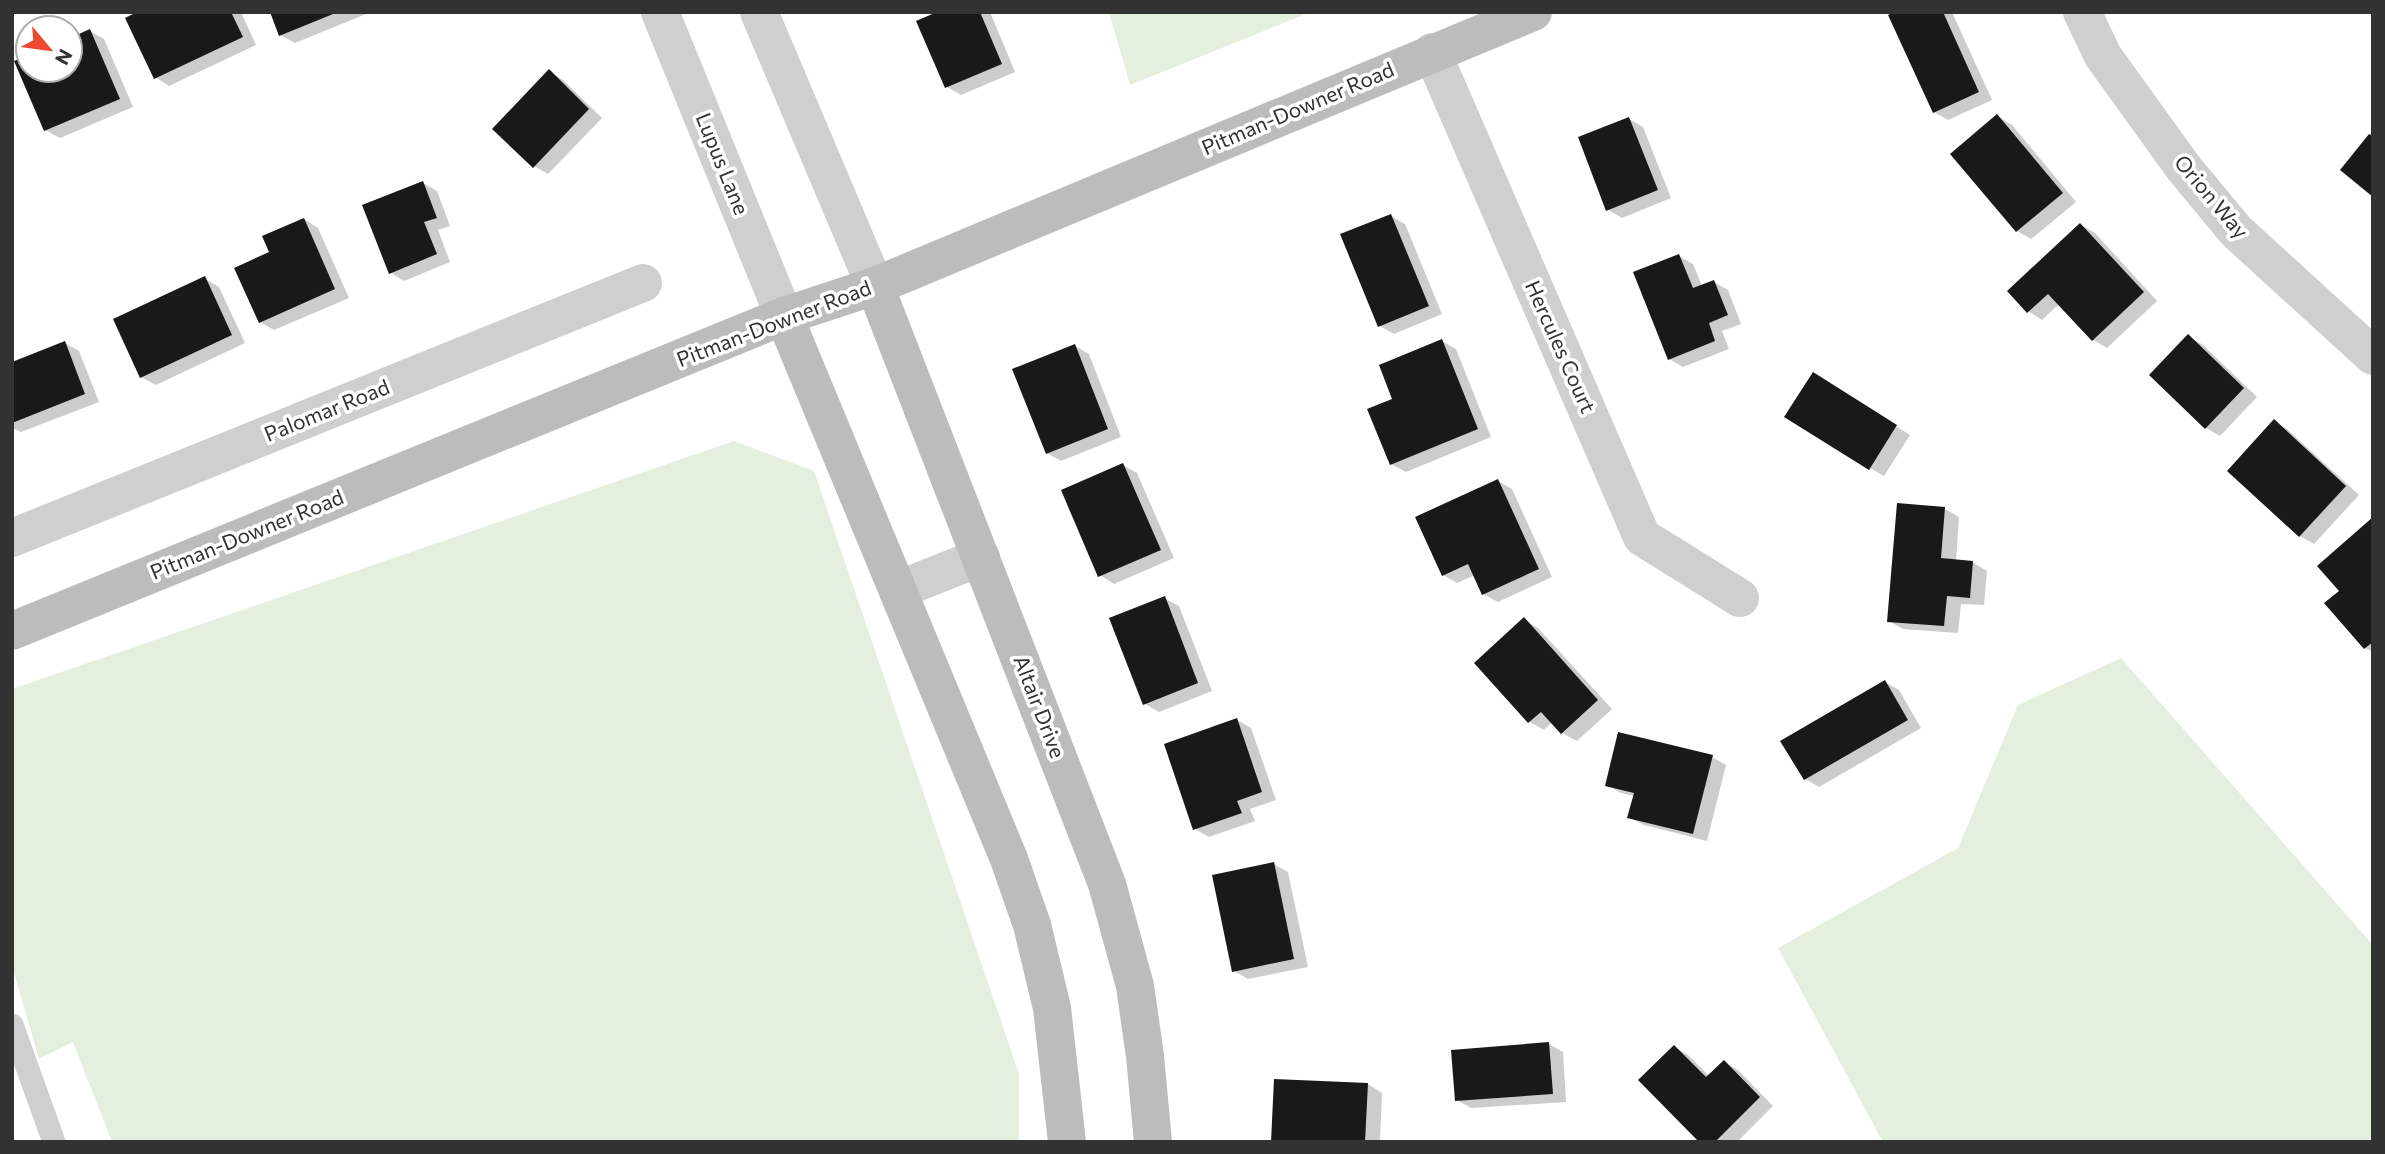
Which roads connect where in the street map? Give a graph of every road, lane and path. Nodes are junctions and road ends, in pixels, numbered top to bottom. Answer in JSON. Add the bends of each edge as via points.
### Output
{"nodes":[{"id":1,"x":660,"y":12,"type":"edge"},
{"id":2,"x":759,"y":12,"type":"edge"},
{"id":3,"x":1533,"y":12,"type":"edge"},
{"id":4,"x":2082,"y":12,"type":"edge"},
{"id":5,"x":1432,"y":52,"type":"junction"},
{"id":6,"x":643,"y":283,"type":"dead end"},
{"id":7,"x":875,"y":286,"type":"junction"},
{"id":8,"x":784,"y":316,"type":"junction"},
{"id":9,"x":2373,"y":356,"type":"edge"},
{"id":10,"x":12,"y":538,"type":"edge"},
{"id":11,"x":981,"y":557,"type":"junction"},
{"id":12,"x":898,"y":590,"type":"junction"},
{"id":13,"x":1740,"y":598,"type":"dead end"},
{"id":14,"x":12,"y":631,"type":"edge"},
{"id":15,"x":12,"y":1026,"type":"edge"},
{"id":16,"x":54,"y":1142,"type":"edge"},
{"id":17,"x":1067,"y":1142,"type":"edge"},
{"id":18,"x":1153,"y":1142,"type":"edge"}],
"edges":[{"from":1,"to":8,"type":"street","name":"Lupus Lane"},
{"from":2,"to":7,"type":"street"},
{"from":3,"to":5,"type":"street","name":"Pitman-Downer Road"},
{"from":4,"to":9,"type":"street","name":"Orion Way","via":[[2103,56],[2236,231]]},
{"from":5,"to":7,"type":"street","name":"Pitman-Downer Road"},
{"from":5,"to":13,"type":"street","name":"Hercules Court","via":[[1642,537]]},
{"from":6,"to":10,"type":"street","name":"Palomar Road"},
{"from":7,"to":8,"type":"street","name":"Pitman-Downer Road"},
{"from":7,"to":11,"type":"street","name":"Altair Drive"},
{"from":8,"to":12,"type":"street"},
{"from":8,"to":14,"type":"street","name":"Pitman-Downer Road"},
{"from":11,"to":12,"type":"street"},
{"from":11,"to":18,"type":"street","name":"Altair Drive","via":[[1107,884],[1135,986]]},
{"from":12,"to":17,"type":"street","via":[[1032,925],[1052,1008]]},
{"from":15,"to":16,"type":"lane"}]}
